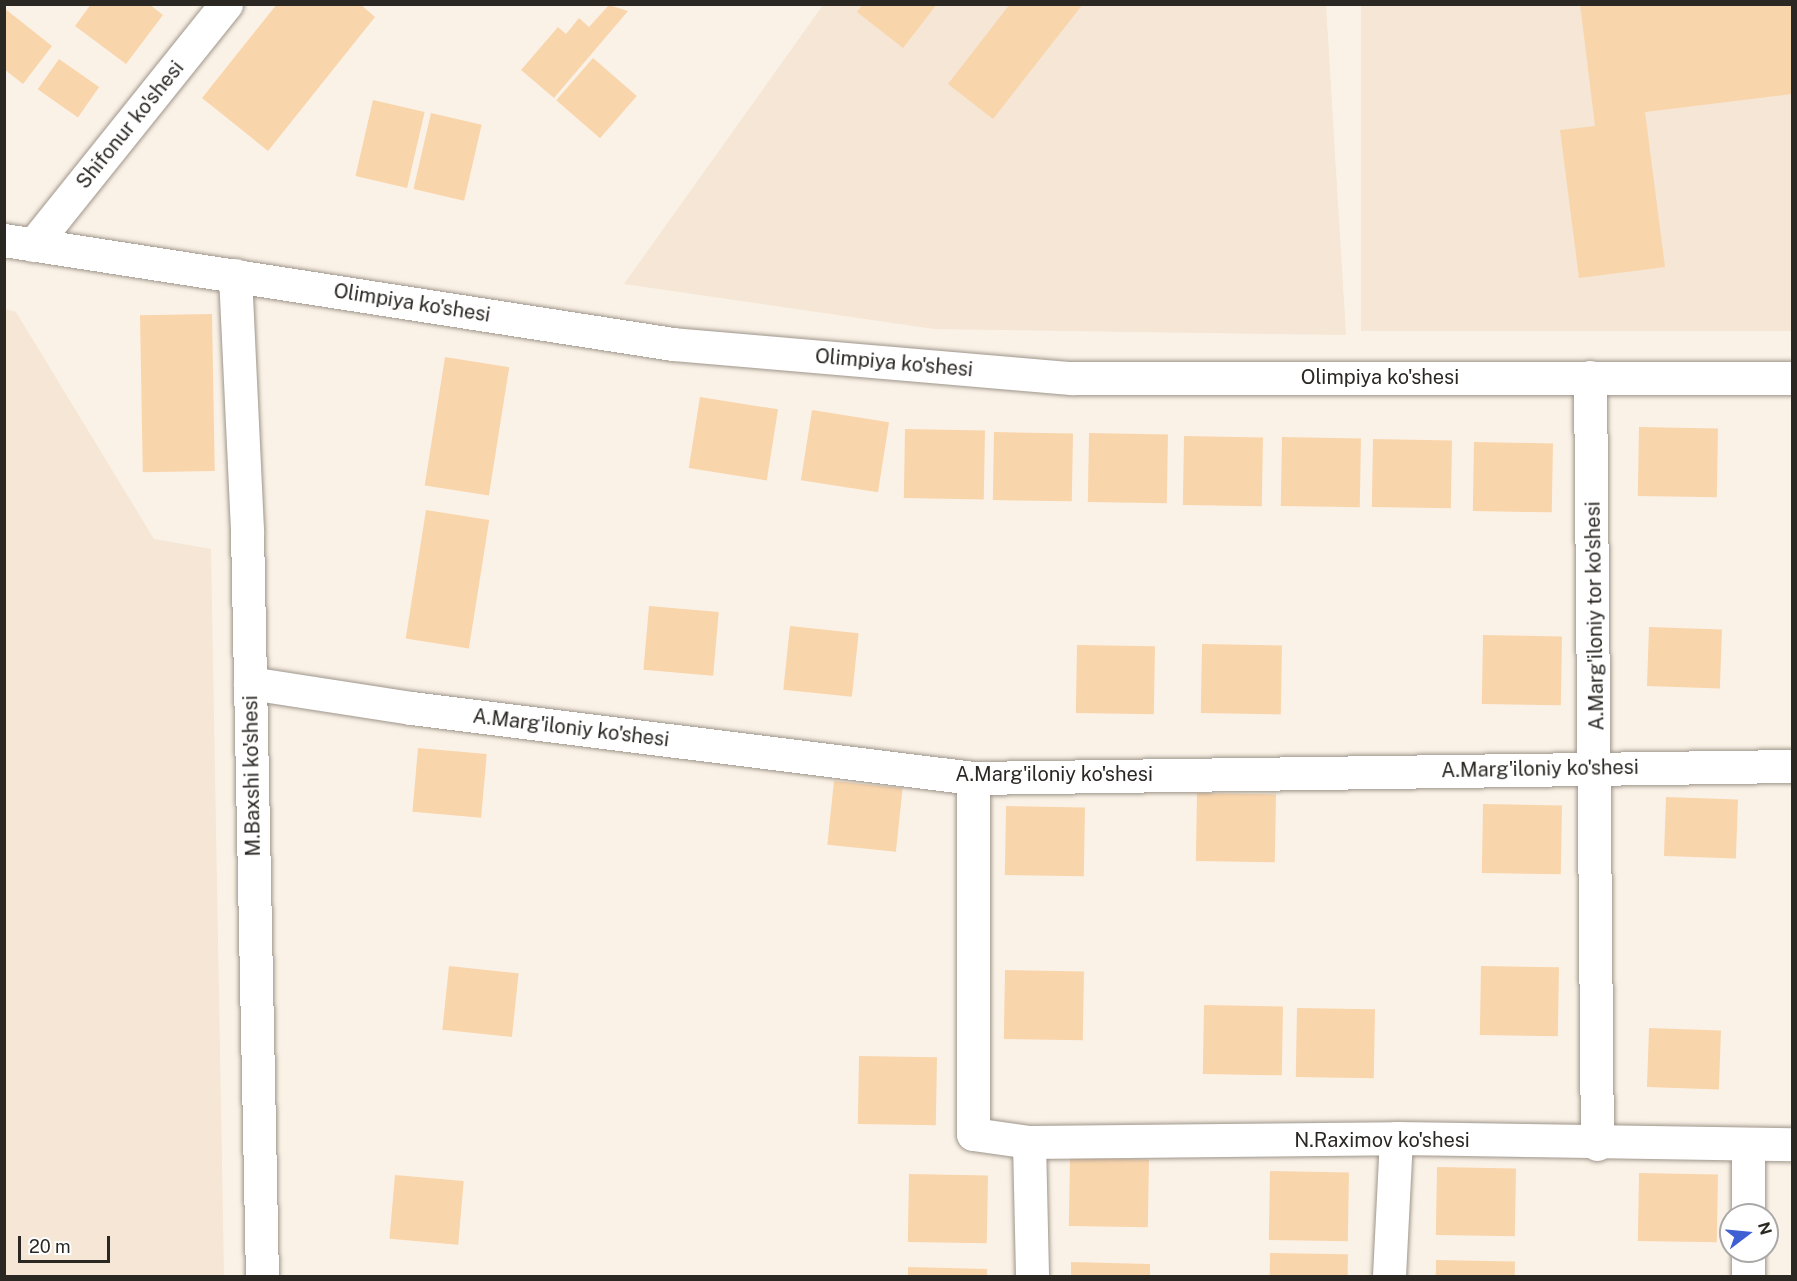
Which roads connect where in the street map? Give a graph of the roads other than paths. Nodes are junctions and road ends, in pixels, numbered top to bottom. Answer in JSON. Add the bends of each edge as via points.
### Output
{"nodes":[{"id":1,"x":226,"y":4,"type":"edge"},
{"id":2,"x":19,"y":243,"type":"edge"},
{"id":3,"x":235,"y":275,"type":"junction"},
{"id":4,"x":1590,"y":377,"type":"junction"},
{"id":5,"x":1792,"y":378,"type":"edge"},
{"id":6,"x":250,"y":683,"type":"junction"},
{"id":7,"x":1792,"y":766,"type":"edge"},
{"id":8,"x":1597,"y":767,"type":"junction"},
{"id":9,"x":973,"y":778,"type":"junction"},
{"id":10,"x":1396,"y":1138,"type":"junction"},
{"id":11,"x":1029,"y":1142,"type":"junction"},
{"id":12,"x":1597,"y":1144,"type":"junction"},
{"id":13,"x":1748,"y":1144,"type":"junction"},
{"id":14,"x":1792,"y":1144,"type":"edge"},
{"id":15,"x":1748,"y":1203,"type":"edge"},
{"id":16,"x":262,"y":1276,"type":"edge"},
{"id":17,"x":1032,"y":1276,"type":"edge"},
{"id":18,"x":1389,"y":1276,"type":"edge"}],
"edges":[{"from":1,"to":2,"type":"street","name":"Shifonur ko'shesi"},
{"from":2,"to":3,"type":"street","name":"Olimpiya ko'shesi"},
{"from":3,"to":4,"type":"street","name":"Olimpiya ko'shesi","via":[[673,344],[1072,378]]},
{"from":3,"to":6,"type":"street","name":"M.Baxshi ko'shesi"},
{"from":4,"to":5,"type":"street","name":"Olimpiya ko'shesi"},
{"from":4,"to":8,"type":"street","name":"A.Marg'iloniy tor ko'shesi"},
{"from":6,"to":9,"type":"street","name":"A.Marg'iloniy ko'shesi","via":[[411,708]]},
{"from":6,"to":16,"type":"street","name":"M.Baxshi ko'shesi"},
{"from":7,"to":8,"type":"street","name":"A.Marg'iloniy ko'shesi"},
{"from":8,"to":9,"type":"street","name":"A.Marg'iloniy ko'shesi"},
{"from":8,"to":12,"type":"street","name":"A.Marg'iloniy tor ko'shesi"},
{"from":9,"to":11,"type":"street","name":"N.Raximov ko'shesi","via":[[973,1134]]},
{"from":10,"to":11,"type":"street","name":"N.Raximov ko'shesi"},
{"from":10,"to":12,"type":"street","name":"N.Raximov ko'shesi"},
{"from":10,"to":18,"type":"street"},
{"from":11,"to":17,"type":"street"},
{"from":12,"to":13,"type":"street","name":"N.Raximov ko'shesi"},
{"from":13,"to":14,"type":"street","name":"N.Raximov ko'shesi"},
{"from":13,"to":15,"type":"street"}]}
